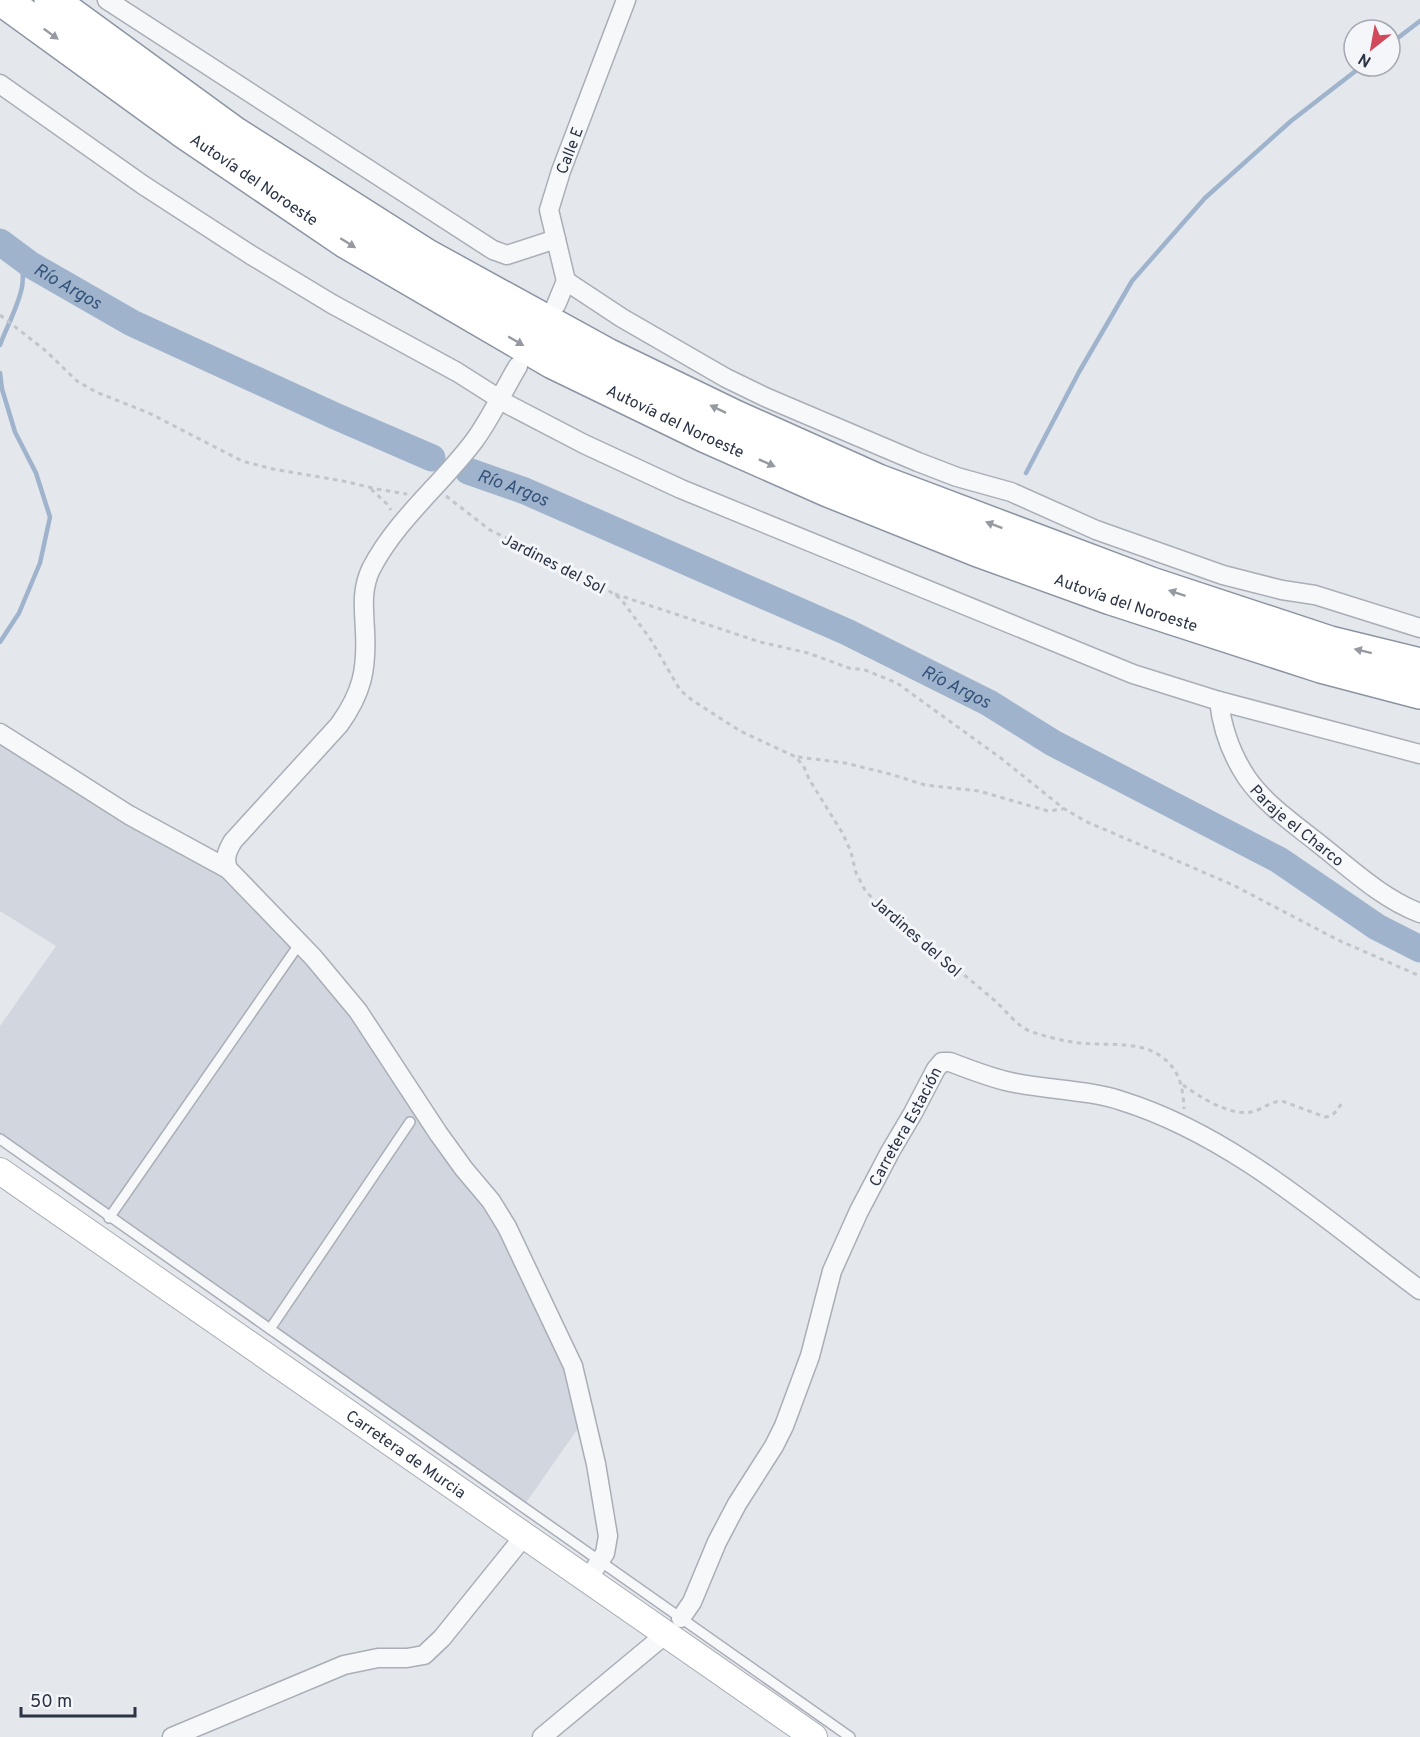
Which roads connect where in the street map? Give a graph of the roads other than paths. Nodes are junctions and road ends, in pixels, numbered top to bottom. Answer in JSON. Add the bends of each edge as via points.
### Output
{"nodes":[{"id":1,"x":3,"y":0,"type":"edge"},
{"id":2,"x":51,"y":0,"type":"edge"},
{"id":3,"x":107,"y":0,"type":"edge"},
{"id":4,"x":626,"y":0,"type":"edge"},
{"id":5,"x":0,"y":84,"type":"edge"},
{"id":6,"x":556,"y":239,"type":"junction"},
{"id":7,"x":566,"y":281,"type":"junction"},
{"id":8,"x":556,"y":305,"type":"dead end"},
{"id":9,"x":518,"y":366,"type":"dead end"},
{"id":10,"x":499,"y":398,"type":"junction"},
{"id":11,"x":1420,"y":628,"type":"edge"},
{"id":12,"x":1420,"y":665,"type":"edge"},
{"id":13,"x":1420,"y":692,"type":"edge"},
{"id":14,"x":1219,"y":700,"type":"junction"},
{"id":15,"x":0,"y":733,"type":"edge"},
{"id":16,"x":1420,"y":754,"type":"edge"},
{"id":17,"x":228,"y":870,"type":"junction"},
{"id":18,"x":1420,"y":913,"type":"edge"},
{"id":19,"x":300,"y":943,"type":"junction"},
{"id":20,"x":410,"y":1122,"type":"dead end"},
{"id":21,"x":0,"y":1139,"type":"edge"},
{"id":22,"x":0,"y":1171,"type":"edge"},
{"id":23,"x":110,"y":1218,"type":"junction"},
{"id":24,"x":1420,"y":1290,"type":"edge"},
{"id":25,"x":270,"y":1329,"type":"junction"},
{"id":26,"x":525,"y":1535,"type":"junction"},
{"id":27,"x":595,"y":1570,"type":"junction"},
{"id":28,"x":674,"y":1626,"type":"junction"},
{"id":29,"x":172,"y":1737,"type":"edge"},
{"id":30,"x":542,"y":1737,"type":"edge"},
{"id":31,"x":814,"y":1737,"type":"edge"},
{"id":32,"x":850,"y":1737,"type":"edge"}],
"edges":[{"from":1,"to":13,"type":"highway","name":"Autovía del Noroeste","one_way":true,"via":[[182,130],[347,242],[553,362],[818,486],[978,550],[1110,598]]},
{"from":12,"to":2,"type":"highway","name":"Autovía del Noroeste","one_way":true,"via":[[1330,643],[1151,584],[878,482],[681,391],[425,255],[235,134]]},
{"from":3,"to":6,"type":"street","via":[[493,250],[507,255]]},
{"from":4,"to":6,"type":"street","name":"Calle E","via":[[549,210]]},
{"from":5,"to":10,"type":"street","via":[[251,255]]},
{"from":6,"to":7,"type":"street","name":"Calle E"},
{"from":7,"to":8,"type":"street"},
{"from":7,"to":11,"type":"street","via":[[726,378],[918,462],[1011,492],[1096,530],[1213,571],[1316,595]]},
{"from":9,"to":10,"type":"street"},
{"from":10,"to":14,"type":"street","via":[[584,444],[681,489],[1133,674]]},
{"from":10,"to":17,"type":"street","via":[[474,440],[393,534],[366,583],[362,600],[363,679],[352,707],[233,841],[226,858]]},
{"from":14,"to":16,"type":"street"},
{"from":14,"to":18,"type":"street","name":"Paraje el Charco","via":[[1229,745],[1247,778],[1266,801],[1377,890]]},
{"from":15,"to":17,"type":"street","via":[[129,815]]},
{"from":17,"to":19,"type":"street"},
{"from":19,"to":23,"type":"lane"},
{"from":19,"to":27,"type":"street","via":[[358,1011],[438,1133],[491,1201],[573,1366],[607,1522],[608,1545]]},
{"from":20,"to":25,"type":"lane"},
{"from":21,"to":23,"type":"lane"},
{"from":22,"to":26,"type":"main road","name":"Carretera de Murcia"},
{"from":23,"to":25,"type":"lane"},
{"from":24,"to":28,"type":"street","name":"Carretera Estación","via":[[1300,1197],[1185,1126],[1122,1101],[1007,1081],[942,1062],[869,1191],[832,1271],[802,1381],[784,1425],[736,1504],[692,1602]]},
{"from":25,"to":27,"type":"lane"},
{"from":26,"to":27,"type":"main road","name":"Carretera de Murcia"},
{"from":26,"to":29,"type":"street","via":[[424,1655],[344,1665]]},
{"from":27,"to":28,"type":"main road","name":"Carretera de Murcia"},
{"from":28,"to":30,"type":"street"},
{"from":28,"to":31,"type":"main road","name":"Carretera de Murcia"},
{"from":28,"to":32,"type":"lane"}]}
